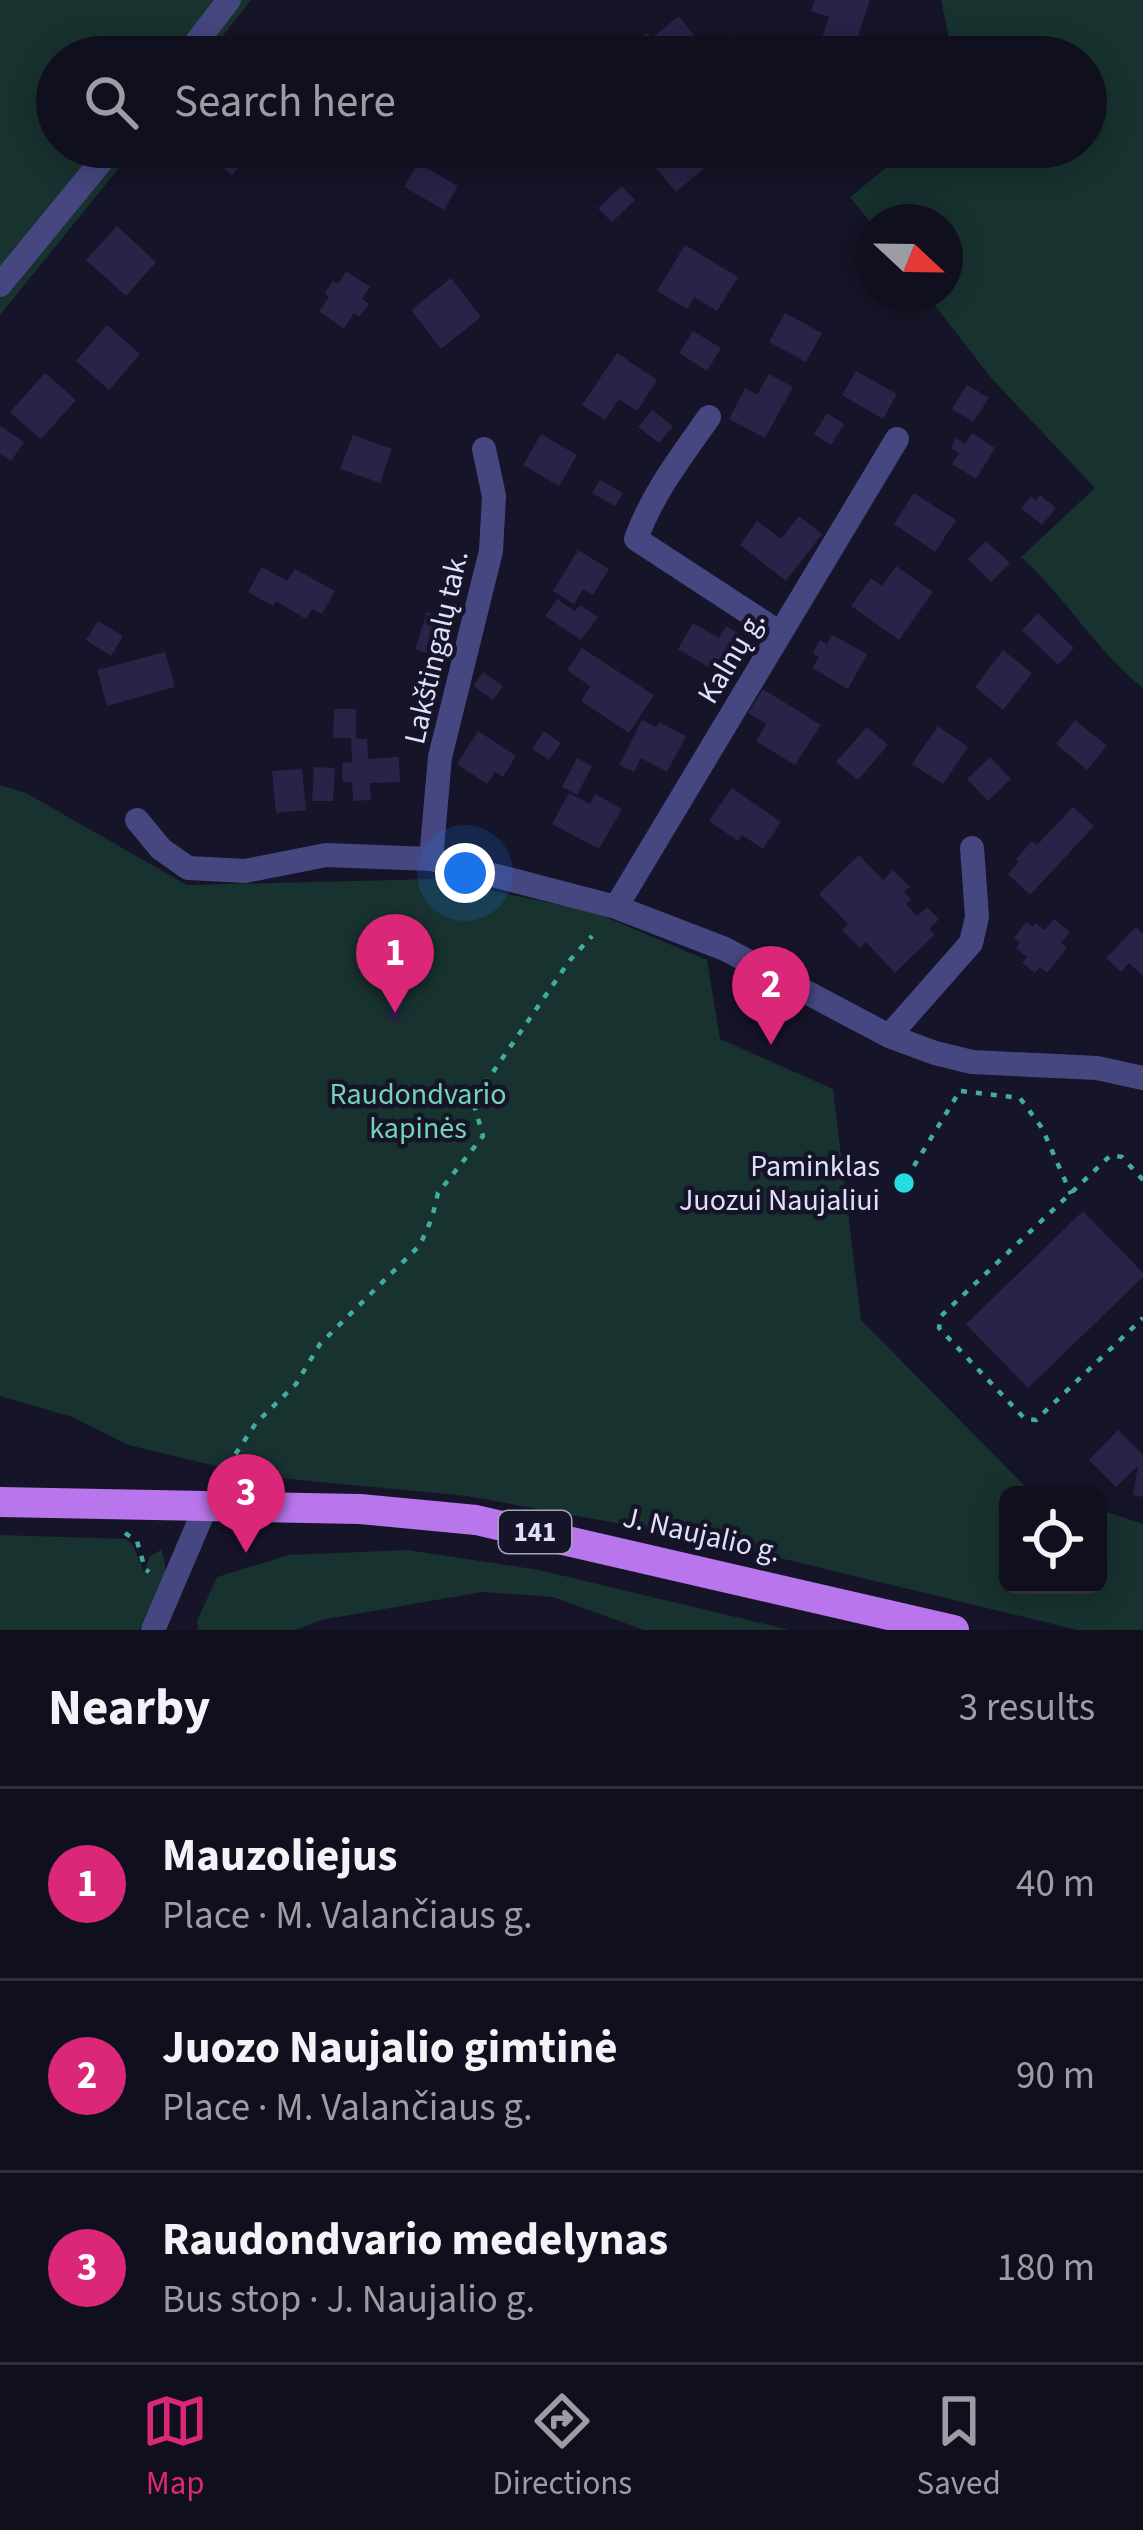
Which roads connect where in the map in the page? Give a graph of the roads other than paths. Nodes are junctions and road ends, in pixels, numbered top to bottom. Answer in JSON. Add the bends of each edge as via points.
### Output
{"nodes":[{"id":1,"x":230,"y":0,"type":"edge"},
{"id":2,"x":201,"y":36,"type":"edge"},
{"id":3,"x":96,"y":168,"type":"edge"},
{"id":4,"x":0,"y":285,"type":"edge"},
{"id":5,"x":709,"y":417,"type":"dead end"},
{"id":6,"x":897,"y":439,"type":"dead end"},
{"id":7,"x":484,"y":449,"type":"dead end"},
{"id":8,"x":781,"y":633,"type":"junction"},
{"id":9,"x":137,"y":820,"type":"dead end"},
{"id":10,"x":972,"y":848,"type":"dead end"},
{"id":11,"x":431,"y":859,"type":"junction"},
{"id":12,"x":616,"y":907,"type":"junction"},
{"id":13,"x":890,"y":1036,"type":"junction"},
{"id":14,"x":1143,"y":1078,"type":"edge"},
{"id":15,"x":209,"y":1497,"type":"junction"},
{"id":16,"x":0,"y":1502,"type":"edge"},
{"id":17,"x":153,"y":1630,"type":"edge"},
{"id":18,"x":954,"y":1630,"type":"edge"}],
"edges":[{"from":1,"to":2,"type":"street"},
{"from":3,"to":4,"type":"street"},
{"from":5,"to":8,"type":"street","via":[[636,539]]},
{"from":6,"to":8,"type":"street","name":"Kalnų g."},
{"from":7,"to":11,"type":"street","name":"Lakštingalų tak.","via":[[494,496],[491,550],[440,757]]},
{"from":8,"to":12,"type":"street","name":"Kalnų g."},
{"from":9,"to":11,"type":"street","via":[[188,868],[245,871],[326,855]]},
{"from":10,"to":13,"type":"street","via":[[977,916],[970,943]]},
{"from":11,"to":12,"type":"street"},
{"from":12,"to":13,"type":"street","via":[[725,949]]},
{"from":13,"to":14,"type":"street","via":[[972,1062]]},
{"from":15,"to":16,"type":"main road","name":"J. Naujalio g.","number":"141"},
{"from":15,"to":17,"type":"street"},
{"from":15,"to":18,"type":"main road","name":"J. Naujalio g.","number":"141","via":[[476,1520]]}]}
